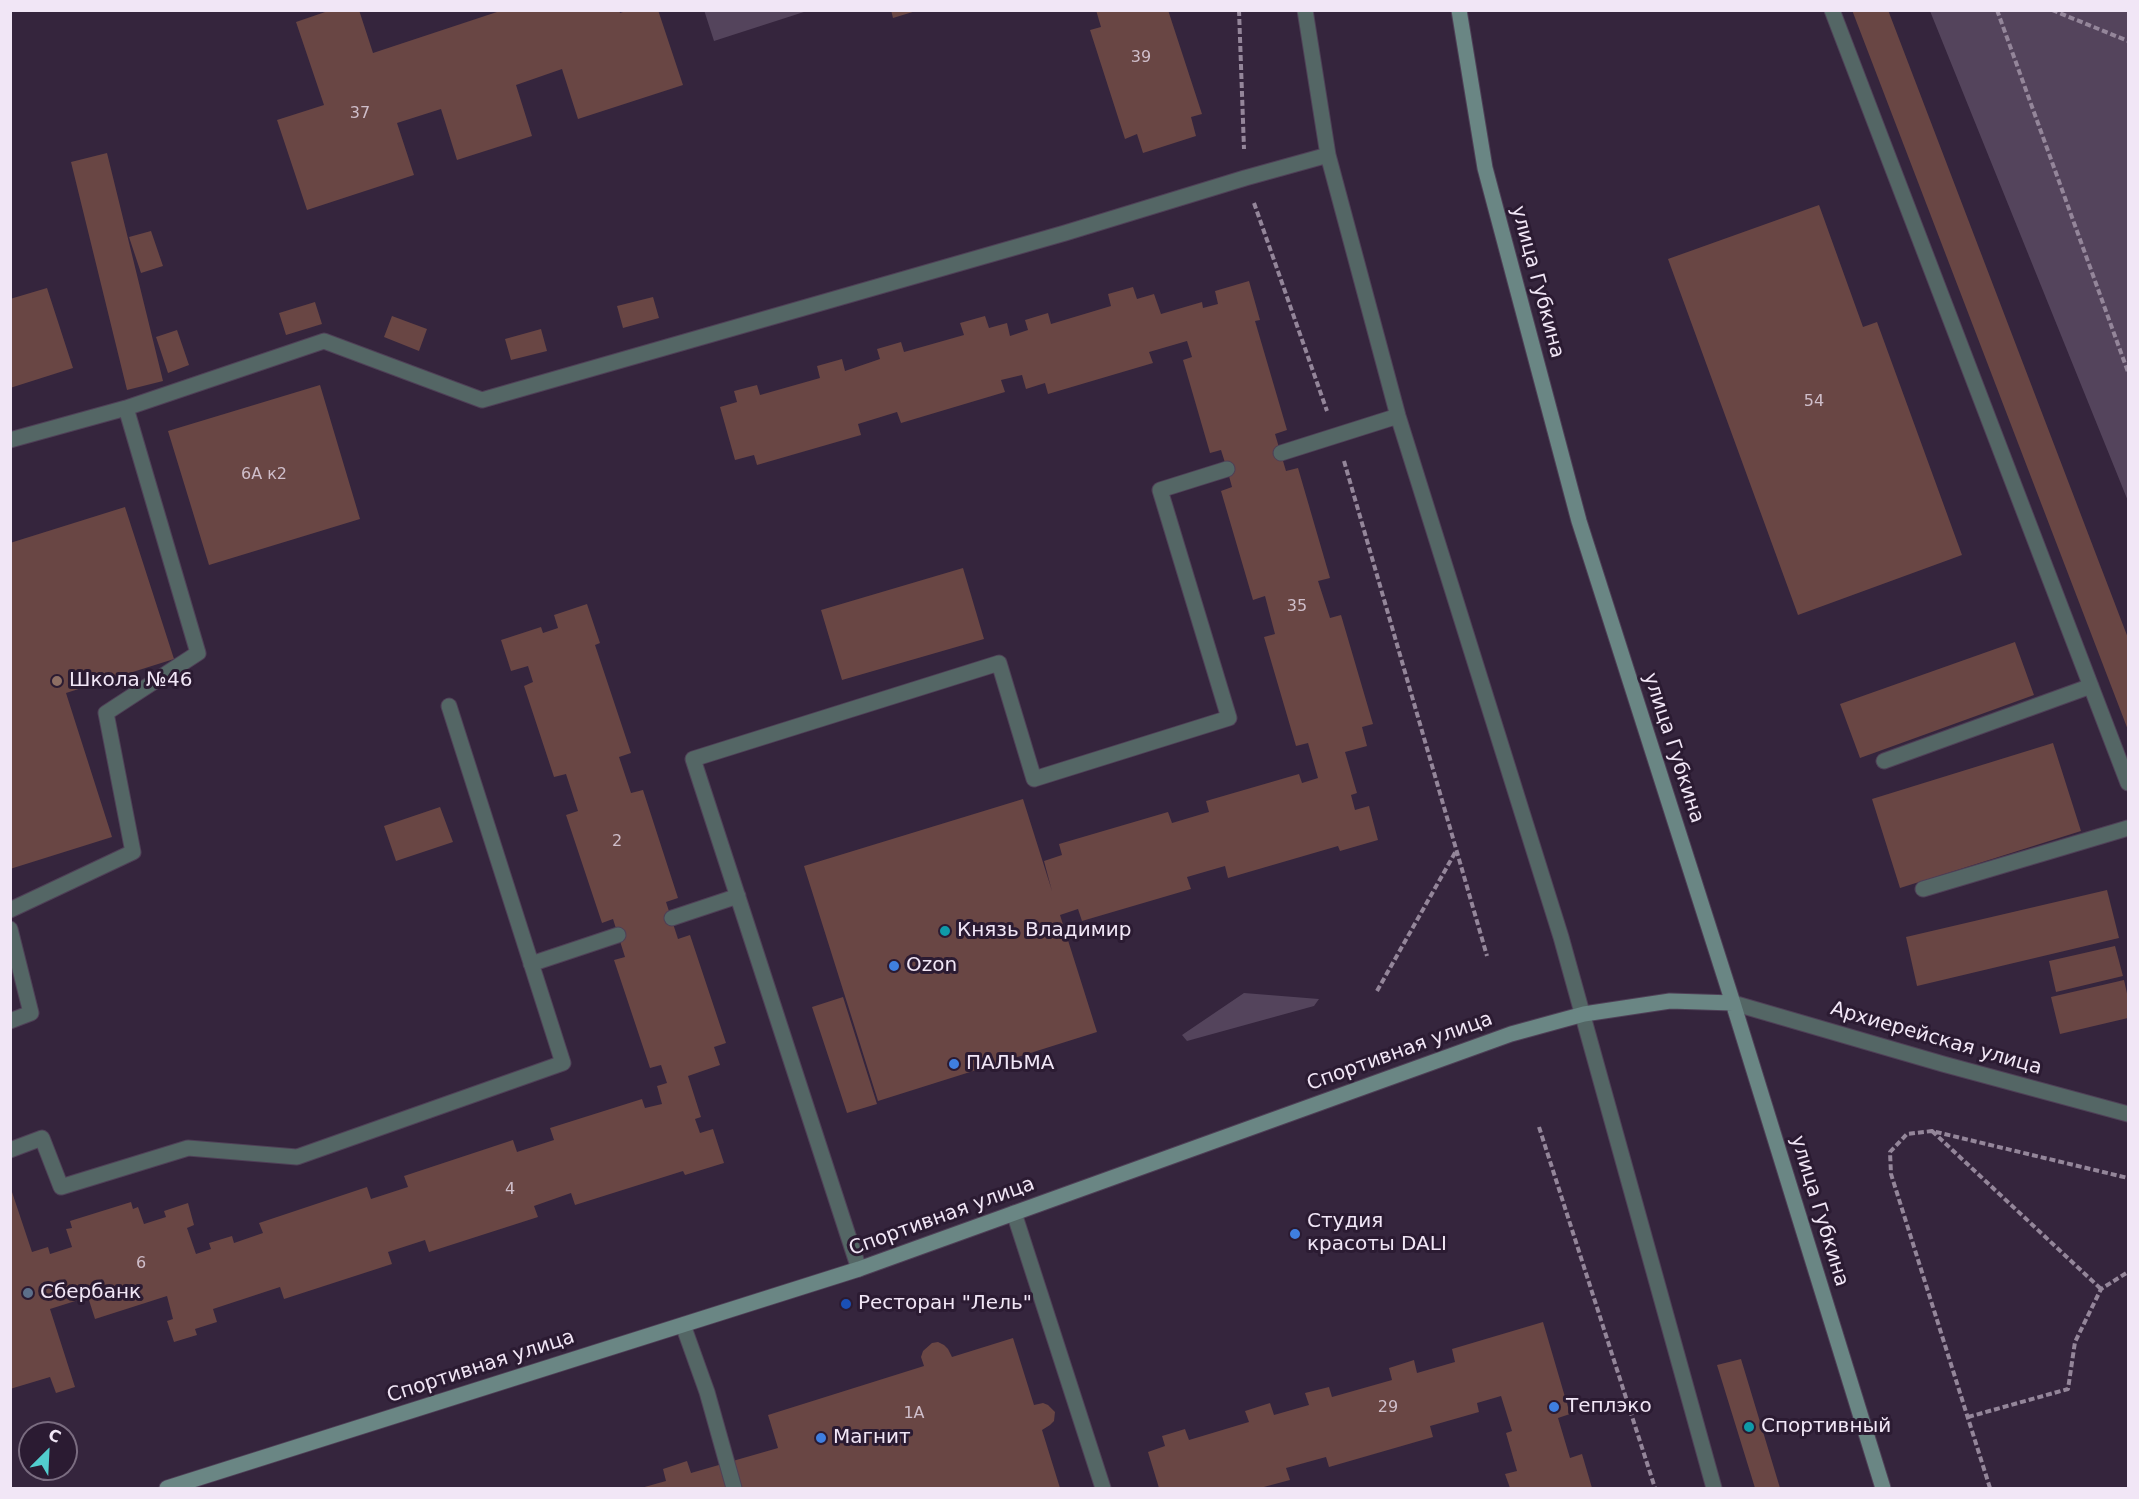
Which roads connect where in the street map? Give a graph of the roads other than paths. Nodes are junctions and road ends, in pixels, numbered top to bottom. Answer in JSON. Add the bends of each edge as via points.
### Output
{"nodes":[{"id":1,"x":1305,"y":10,"type":"edge"},
{"id":2,"x":1459,"y":10,"type":"edge"},
{"id":3,"x":1832,"y":10,"type":"edge"},
{"id":4,"x":1328,"y":155,"type":"junction"},
{"id":5,"x":126,"y":408,"type":"junction"},
{"id":6,"x":1398,"y":416,"type":"junction"},
{"id":7,"x":10,"y":440,"type":"edge"},
{"id":8,"x":1281,"y":453,"type":"dead end"},
{"id":9,"x":1227,"y":470,"type":"dead end"},
{"id":10,"x":2091,"y":686,"type":"junction"},
{"id":11,"x":448,"y":706,"type":"dead end"},
{"id":12,"x":1884,"y":761,"type":"dead end"},
{"id":13,"x":2128,"y":783,"type":"edge"},
{"id":14,"x":2128,"y":828,"type":"edge"},
{"id":15,"x":1923,"y":889,"type":"dead end"},
{"id":16,"x":738,"y":896,"type":"junction"},
{"id":17,"x":10,"y":910,"type":"edge"},
{"id":18,"x":672,"y":918,"type":"dead end"},
{"id":19,"x":10,"y":929,"type":"edge"},
{"id":20,"x":618,"y":936,"type":"dead end"},
{"id":21,"x":531,"y":964,"type":"junction"},
{"id":22,"x":1732,"y":1003,"type":"junction"},
{"id":23,"x":1584,"y":1014,"type":"junction"},
{"id":24,"x":10,"y":1021,"type":"edge"},
{"id":25,"x":2128,"y":1114,"type":"edge"},
{"id":26,"x":10,"y":1150,"type":"edge"},
{"id":27,"x":1014,"y":1213,"type":"junction"},
{"id":28,"x":859,"y":1269,"type":"junction"},
{"id":29,"x":683,"y":1325,"type":"junction"},
{"id":30,"x":167,"y":1488,"type":"edge"},
{"id":31,"x":734,"y":1488,"type":"edge"},
{"id":32,"x":1103,"y":1488,"type":"edge"},
{"id":33,"x":1714,"y":1488,"type":"edge"},
{"id":34,"x":1883,"y":1488,"type":"edge"}],
"edges":[{"from":1,"to":4,"type":"street"},
{"from":2,"to":22,"type":"street","name":"улица Губкина","via":[[1485,168],[1579,521]]},
{"from":3,"to":10,"type":"street"},
{"from":4,"to":5,"type":"street","via":[[482,400],[324,341]]},
{"from":4,"to":6,"type":"street"},
{"from":5,"to":7,"type":"street"},
{"from":5,"to":17,"type":"street","via":[[198,652],[106,713],[133,852]]},
{"from":6,"to":8,"type":"street"},
{"from":6,"to":23,"type":"street"},
{"from":9,"to":16,"type":"street","via":[[1160,490],[1229,718],[1034,779],[999,663],[693,759]]},
{"from":10,"to":12,"type":"street"},
{"from":10,"to":13,"type":"street"},
{"from":11,"to":21,"type":"street"},
{"from":14,"to":15,"type":"street"},
{"from":16,"to":18,"type":"street"},
{"from":16,"to":28,"type":"street"},
{"from":19,"to":24,"type":"street","via":[[31,1013]]},
{"from":20,"to":21,"type":"street"},
{"from":21,"to":26,"type":"street","via":[[563,1063],[297,1157],[188,1148],[61,1187],[42,1138]]},
{"from":22,"to":23,"type":"street","name":"Спортивная улица","via":[[1670,1001]]},
{"from":22,"to":25,"type":"street","name":"Архиерейская улица"},
{"from":22,"to":34,"type":"street","name":"улица Губкина"},
{"from":23,"to":27,"type":"street","name":"Спортивная улица","via":[[1511,1034]]},
{"from":23,"to":33,"type":"street"},
{"from":27,"to":28,"type":"street","name":"Спортивная улица"},
{"from":27,"to":32,"type":"street"},
{"from":28,"to":29,"type":"street","name":"Спортивная улица"},
{"from":29,"to":30,"type":"street","name":"Спортивная улица"},
{"from":29,"to":31,"type":"street"}]}
